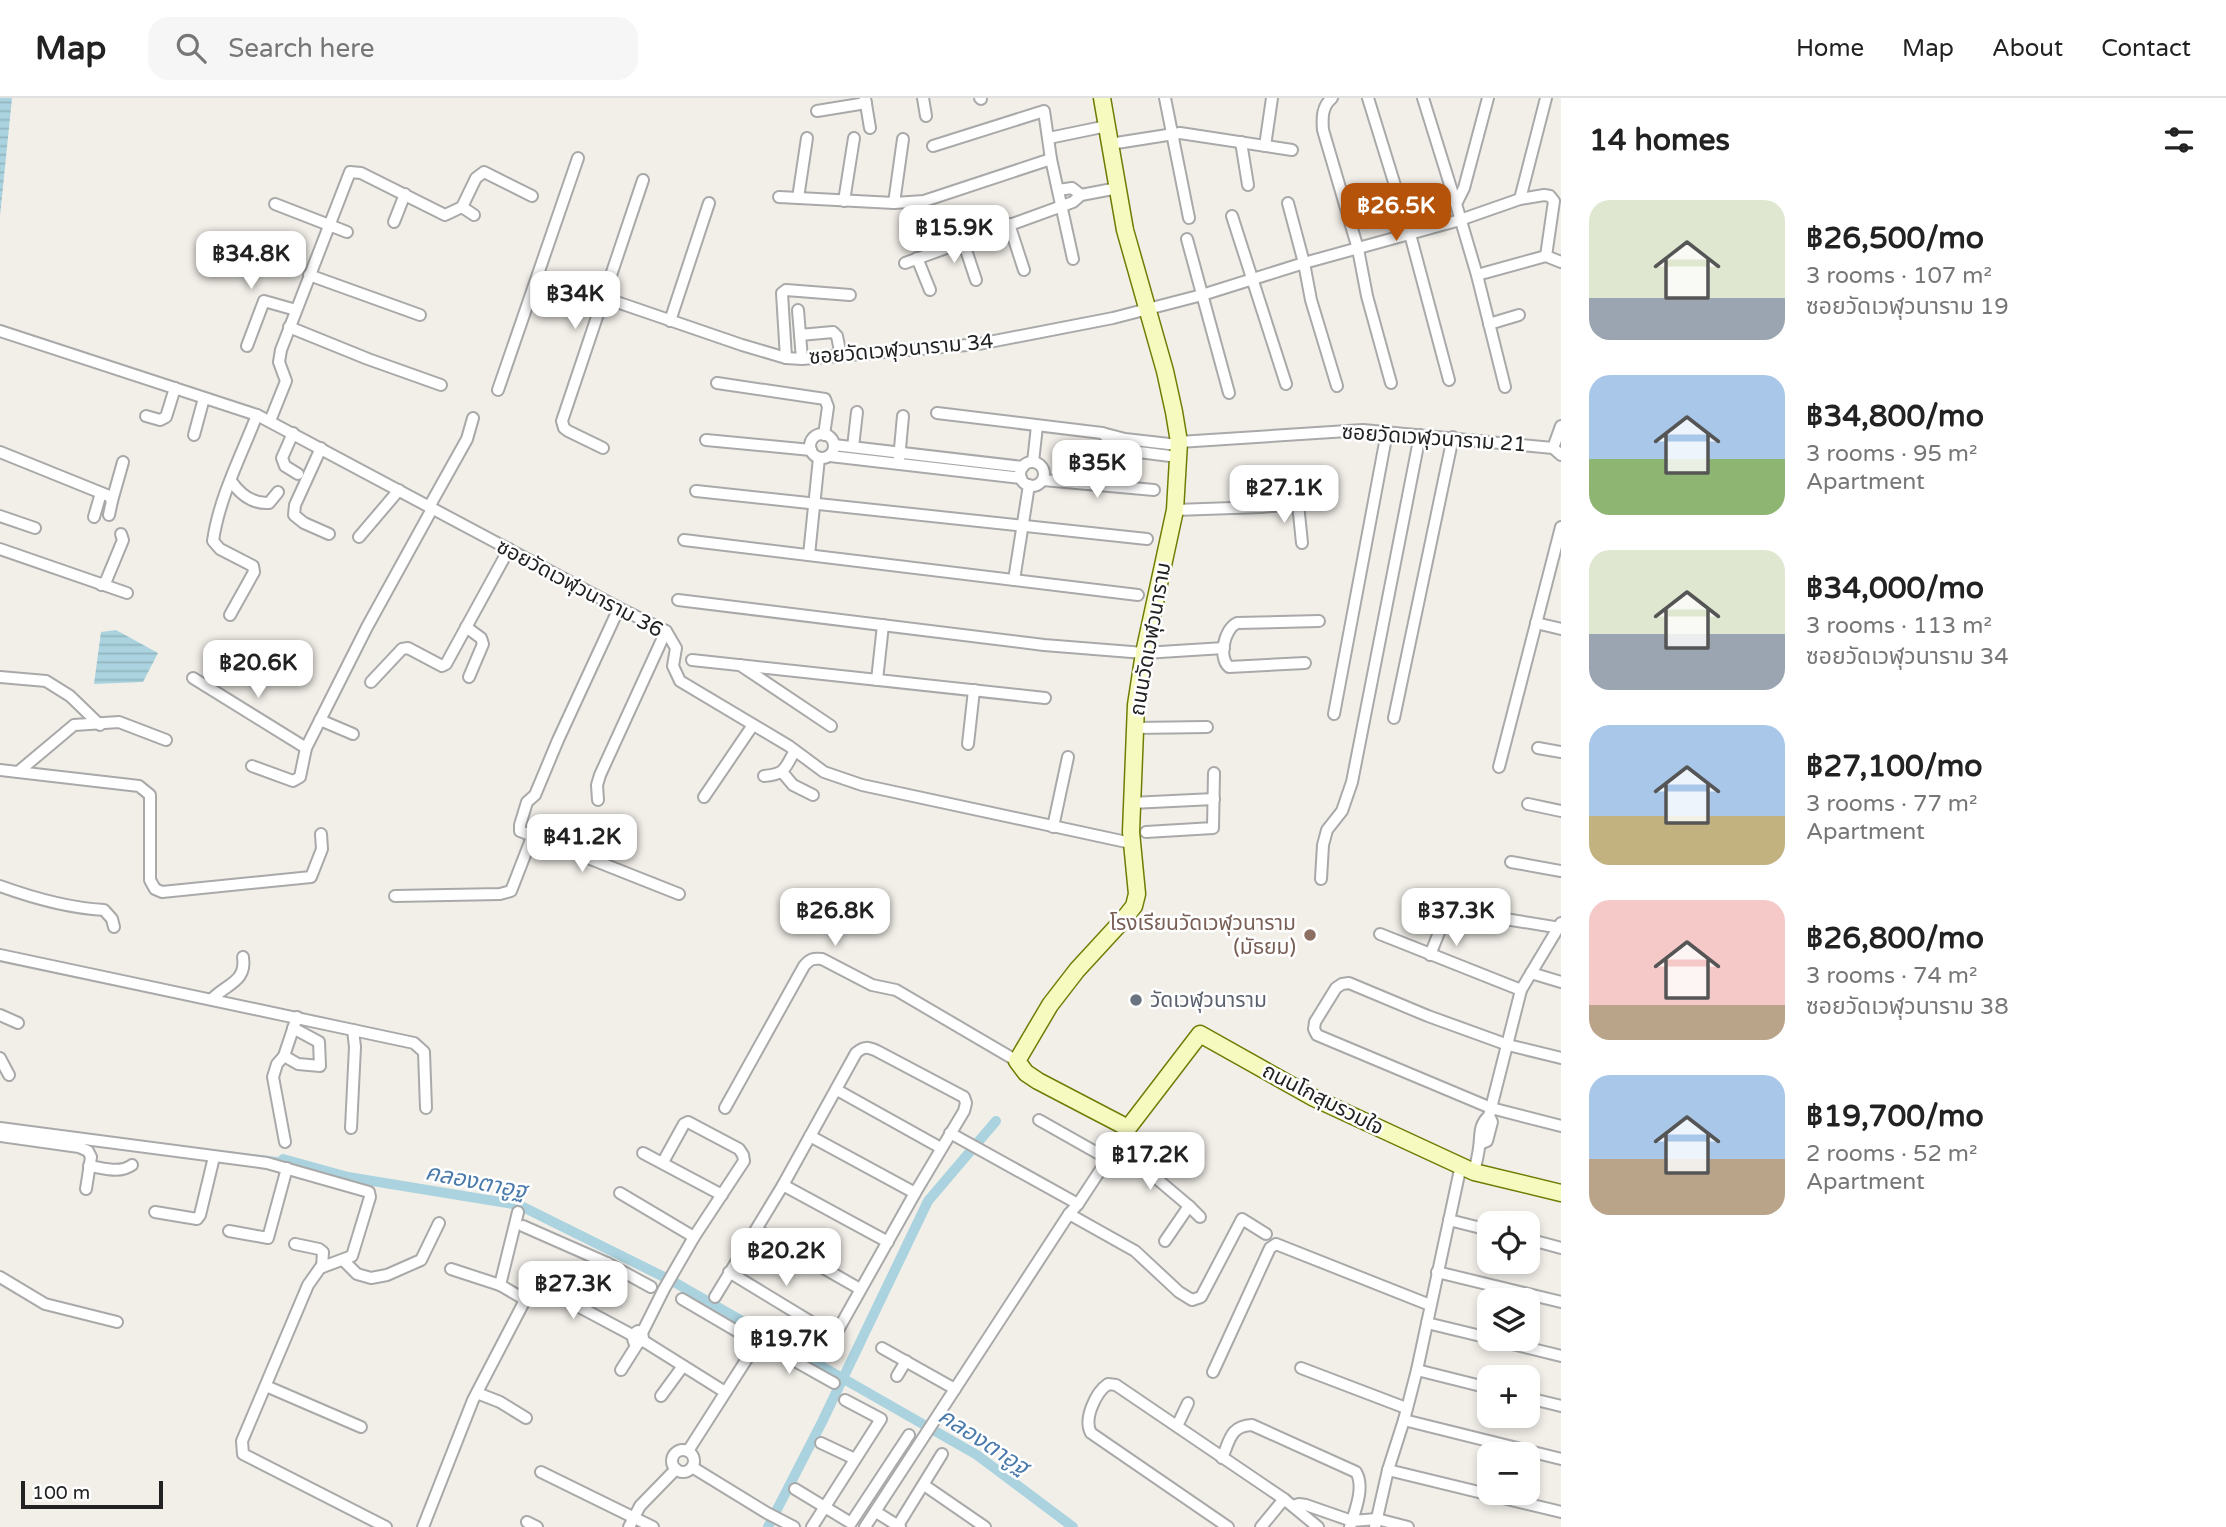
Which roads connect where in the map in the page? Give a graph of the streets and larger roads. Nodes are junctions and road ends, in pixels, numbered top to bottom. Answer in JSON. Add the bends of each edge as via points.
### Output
{"nodes":[{"id":1,"x":923,"y":98,"type":"edge"},
{"id":2,"x":1102,"y":98,"type":"edge"},
{"id":3,"x":1165,"y":98,"type":"edge"},
{"id":4,"x":1272,"y":98,"type":"edge"},
{"id":5,"x":1332,"y":98,"type":"edge"},
{"id":6,"x":1368,"y":98,"type":"edge"},
{"id":7,"x":1423,"y":98,"type":"edge"},
{"id":8,"x":1488,"y":98,"type":"edge"},
{"id":9,"x":1546,"y":98,"type":"edge"},
{"id":10,"x":865,"y":101,"type":"edge"},
{"id":11,"x":817,"y":111,"type":"dead end"},
{"id":12,"x":926,"y":116,"type":"dead end"},
{"id":13,"x":1107,"y":126,"type":"junction"},
{"id":14,"x":870,"y":128,"type":"dead end"},
{"id":15,"x":1171,"y":134,"type":"junction"},
{"id":16,"x":807,"y":138,"type":"dead end"},
{"id":17,"x":854,"y":138,"type":"dead end"},
{"id":18,"x":1049,"y":138,"type":"junction"},
{"id":19,"x":903,"y":139,"type":"dead end"},
{"id":20,"x":1241,"y":142,"type":"junction"},
{"id":21,"x":1110,"y":144,"type":"junction"},
{"id":22,"x":933,"y":146,"type":"dead end"},
{"id":23,"x":1265,"y":146,"type":"junction"},
{"id":24,"x":1292,"y":150,"type":"dead end"},
{"id":25,"x":578,"y":158,"type":"dead end"},
{"id":26,"x":1051,"y":159,"type":"junction"},
{"id":27,"x":643,"y":180,"type":"dead end"},
{"id":28,"x":1248,"y":185,"type":"dead end"},
{"id":29,"x":1118,"y":188,"type":"junction"},
{"id":30,"x":1058,"y":190,"type":"junction"},
{"id":31,"x":405,"y":194,"type":"junction"},
{"id":32,"x":1081,"y":195,"type":"junction"},
{"id":33,"x":532,"y":196,"type":"dead end"},
{"id":34,"x":779,"y":197,"type":"dead end"},
{"id":35,"x":798,"y":198,"type":"junction"},
{"id":36,"x":1521,"y":199,"type":"junction"},
{"id":37,"x":844,"y":201,"type":"junction"},
{"id":38,"x":709,"y":203,"type":"dead end"},
{"id":39,"x":894,"y":203,"type":"junction"},
{"id":40,"x":1287,"y":203,"type":"dead end"},
{"id":41,"x":275,"y":204,"type":"dead end"},
{"id":42,"x":1456,"y":204,"type":"junction"},
{"id":43,"x":1061,"y":205,"type":"junction"},
{"id":44,"x":462,"y":207,"type":"junction"},
{"id":45,"x":474,"y":215,"type":"dead end"},
{"id":46,"x":1557,"y":215,"type":"edge"},
{"id":47,"x":1233,"y":216,"type":"dead end"},
{"id":48,"x":1189,"y":218,"type":"dead end"},
{"id":49,"x":1460,"y":220,"type":"junction"},
{"id":50,"x":394,"y":222,"type":"dead end"},
{"id":51,"x":1009,"y":224,"type":"junction"},
{"id":52,"x":328,"y":225,"type":"junction"},
{"id":53,"x":347,"y":232,"type":"dead end"},
{"id":54,"x":1410,"y":234,"type":"junction"},
{"id":55,"x":1187,"y":239,"type":"dead end"},
{"id":56,"x":963,"y":241,"type":"junction"},
{"id":57,"x":1358,"y":248,"type":"junction"},
{"id":58,"x":1546,"y":257,"type":"junction"},
{"id":59,"x":1073,"y":259,"type":"dead end"},
{"id":60,"x":1561,"y":262,"type":"edge"},
{"id":61,"x":1304,"y":263,"type":"junction"},
{"id":62,"x":1024,"y":270,"type":"dead end"},
{"id":63,"x":309,"y":275,"type":"junction"},
{"id":64,"x":538,"y":275,"type":"junction"},
{"id":65,"x":1477,"y":275,"type":"junction"},
{"id":66,"x":1253,"y":278,"type":"junction"},
{"id":67,"x":976,"y":280,"type":"dead end"},
{"id":68,"x":930,"y":290,"type":"dead end"},
{"id":69,"x":850,"y":295,"type":"dead end"},
{"id":70,"x":1202,"y":295,"type":"junction"},
{"id":71,"x":602,"y":297,"type":"junction"},
{"id":72,"x":1148,"y":309,"type":"junction"},
{"id":73,"x":296,"y":310,"type":"junction"},
{"id":74,"x":798,"y":310,"type":"dead end"},
{"id":75,"x":1519,"y":315,"type":"dead end"},
{"id":76,"x":420,"y":316,"type":"dead end"},
{"id":77,"x":670,"y":321,"type":"junction"},
{"id":78,"x":1489,"y":324,"type":"junction"},
{"id":79,"x":289,"y":327,"type":"junction"},
{"id":80,"x":0,"y":331,"type":"edge"},
{"id":81,"x":800,"y":335,"type":"junction"},
{"id":82,"x":247,"y":345,"type":"dead end"},
{"id":83,"x":841,"y":356,"type":"junction"},
{"id":84,"x":786,"y":358,"type":"junction"},
{"id":85,"x":802,"y":359,"type":"junction"},
{"id":86,"x":1449,"y":380,"type":"dead end"},
{"id":87,"x":717,"y":383,"type":"dead end"},
{"id":88,"x":1391,"y":383,"type":"dead end"},
{"id":89,"x":1286,"y":384,"type":"dead end"},
{"id":90,"x":441,"y":385,"type":"dead end"},
{"id":91,"x":1337,"y":386,"type":"dead end"},
{"id":92,"x":1505,"y":387,"type":"dead end"},
{"id":93,"x":175,"y":388,"type":"junction"},
{"id":94,"x":498,"y":390,"type":"dead end"},
{"id":95,"x":1228,"y":393,"type":"dead end"},
{"id":96,"x":204,"y":398,"type":"junction"},
{"id":97,"x":857,"y":412,"type":"dead end"},
{"id":98,"x":937,"y":413,"type":"dead end"},
{"id":99,"x":257,"y":415,"type":"junction"},
{"id":100,"x":146,"y":416,"type":"dead end"},
{"id":101,"x":903,"y":416,"type":"dead end"},
{"id":102,"x":473,"y":418,"type":"dead end"},
{"id":103,"x":270,"y":421,"type":"junction"},
{"id":104,"x":1037,"y":426,"type":"junction"},
{"id":105,"x":1561,"y":426,"type":"edge"},
{"id":106,"x":1387,"y":432,"type":"junction"},
{"id":107,"x":293,"y":433,"type":"junction"},
{"id":108,"x":194,"y":435,"type":"dead end"},
{"id":109,"x":824,"y":435,"type":"junction"},
{"id":110,"x":1420,"y":435,"type":"junction"},
{"id":111,"x":1453,"y":438,"type":"junction"},
{"id":112,"x":706,"y":440,"type":"dead end"},
{"id":113,"x":853,"y":447,"type":"junction"},
{"id":114,"x":321,"y":448,"type":"junction"},
{"id":115,"x":603,"y":448,"type":"dead end"},
{"id":116,"x":1178,"y":448,"type":"junction"},
{"id":117,"x":0,"y":452,"type":"edge"},
{"id":118,"x":823,"y":452,"type":"junction"},
{"id":119,"x":1557,"y":452,"type":"edge"},
{"id":120,"x":899,"y":458,"type":"junction"},
{"id":121,"x":124,"y":462,"type":"dead end"},
{"id":122,"x":1026,"y":473,"type":"junction"},
{"id":123,"x":298,"y":474,"type":"dead end"},
{"id":124,"x":1043,"y":480,"type":"junction"},
{"id":125,"x":231,"y":481,"type":"junction"},
{"id":126,"x":399,"y":490,"type":"junction"},
{"id":127,"x":1154,"y":490,"type":"dead end"},
{"id":128,"x":696,"y":491,"type":"dead end"},
{"id":129,"x":278,"y":492,"type":"dead end"},
{"id":130,"x":100,"y":493,"type":"junction"},
{"id":131,"x":112,"y":501,"type":"junction"},
{"id":132,"x":1325,"y":501,"type":"dead end"},
{"id":133,"x":814,"y":503,"type":"junction"},
{"id":134,"x":1298,"y":504,"type":"junction"},
{"id":135,"x":430,"y":508,"type":"junction"},
{"id":136,"x":1175,"y":510,"type":"junction"},
{"id":137,"x":108,"y":515,"type":"dead end"},
{"id":138,"x":0,"y":516,"type":"edge"},
{"id":139,"x":94,"y":517,"type":"dead end"},
{"id":140,"x":1021,"y":525,"type":"junction"},
{"id":141,"x":1561,"y":527,"type":"edge"},
{"id":142,"x":35,"y":528,"type":"dead end"},
{"id":143,"x":121,"y":534,"type":"dead end"},
{"id":144,"x":329,"y":534,"type":"dead end"},
{"id":145,"x":359,"y":537,"type":"dead end"},
{"id":146,"x":1147,"y":539,"type":"dead end"},
{"id":147,"x":684,"y":540,"type":"dead end"},
{"id":148,"x":1302,"y":543,"type":"dead end"},
{"id":149,"x":0,"y":549,"type":"edge"},
{"id":150,"x":509,"y":549,"type":"junction"},
{"id":151,"x":809,"y":555,"type":"junction"},
{"id":152,"x":1014,"y":580,"type":"junction"},
{"id":153,"x":101,"y":585,"type":"junction"},
{"id":154,"x":127,"y":593,"type":"dead end"},
{"id":155,"x":1138,"y":595,"type":"dead end"},
{"id":156,"x":678,"y":600,"type":"dead end"},
{"id":157,"x":619,"y":608,"type":"junction"},
{"id":158,"x":230,"y":615,"type":"dead end"},
{"id":159,"x":1319,"y":621,"type":"dead end"},
{"id":160,"x":1536,"y":623,"type":"junction"},
{"id":161,"x":883,"y":625,"type":"junction"},
{"id":162,"x":466,"y":627,"type":"junction"},
{"id":163,"x":1561,"y":629,"type":"edge"},
{"id":164,"x":666,"y":631,"type":"junction"},
{"id":165,"x":1224,"y":648,"type":"junction"},
{"id":166,"x":1144,"y":653,"type":"junction"},
{"id":167,"x":692,"y":660,"type":"dead end"},
{"id":168,"x":1305,"y":663,"type":"dead end"},
{"id":169,"x":738,"y":665,"type":"junction"},
{"id":170,"x":0,"y":677,"type":"edge"},
{"id":171,"x":468,"y":677,"type":"dead end"},
{"id":172,"x":193,"y":678,"type":"dead end"},
{"id":173,"x":877,"y":680,"type":"junction"},
{"id":174,"x":371,"y":682,"type":"dead end"},
{"id":175,"x":974,"y":690,"type":"junction"},
{"id":176,"x":1045,"y":698,"type":"dead end"},
{"id":177,"x":1334,"y":713,"type":"dead end"},
{"id":178,"x":1394,"y":718,"type":"dead end"},
{"id":179,"x":320,"y":720,"type":"junction"},
{"id":180,"x":99,"y":724,"type":"junction"},
{"id":181,"x":753,"y":725,"type":"junction"},
{"id":182,"x":831,"y":726,"type":"dead end"},
{"id":183,"x":1207,"y":727,"type":"dead end"},
{"id":184,"x":1135,"y":728,"type":"junction"},
{"id":185,"x":353,"y":734,"type":"dead end"},
{"id":186,"x":166,"y":740,"type":"dead end"},
{"id":187,"x":968,"y":744,"type":"dead end"},
{"id":188,"x":306,"y":748,"type":"junction"},
{"id":189,"x":1538,"y":748,"type":"dead end"},
{"id":190,"x":795,"y":751,"type":"junction"},
{"id":191,"x":1561,"y":752,"type":"edge"},
{"id":192,"x":1068,"y":757,"type":"dead end"},
{"id":193,"x":252,"y":766,"type":"dead end"},
{"id":194,"x":1499,"y":766,"type":"dead end"},
{"id":195,"x":0,"y":770,"type":"edge"},
{"id":196,"x":18,"y":772,"type":"junction"},
{"id":197,"x":782,"y":772,"type":"junction"},
{"id":198,"x":1214,"y":773,"type":"dead end"},
{"id":199,"x":765,"y":776,"type":"dead end"},
{"id":200,"x":813,"y":795,"type":"dead end"},
{"id":201,"x":704,"y":797,"type":"dead end"},
{"id":202,"x":1214,"y":799,"type":"junction"},
{"id":203,"x":598,"y":800,"type":"dead end"},
{"id":204,"x":1131,"y":803,"type":"junction"},
{"id":205,"x":1528,"y":804,"type":"dead end"},
{"id":206,"x":1561,"y":811,"type":"edge"},
{"id":207,"x":1053,"y":827,"type":"junction"},
{"id":208,"x":1146,"y":832,"type":"dead end"},
{"id":209,"x":321,"y":834,"type":"dead end"},
{"id":210,"x":532,"y":837,"type":"junction"},
{"id":211,"x":1131,"y":843,"type":"junction"},
{"id":212,"x":1511,"y":862,"type":"dead end"},
{"id":213,"x":1561,"y":871,"type":"edge"},
{"id":214,"x":1321,"y":879,"type":"dead end"},
{"id":215,"x":0,"y":886,"type":"edge"},
{"id":216,"x":679,"y":894,"type":"dead end"},
{"id":217,"x":395,"y":896,"type":"dead end"},
{"id":218,"x":1493,"y":916,"type":"dead end"},
{"id":219,"x":1443,"y":925,"type":"dead end"},
{"id":220,"x":1560,"y":926,"type":"edge"},
{"id":221,"x":114,"y":927,"type":"dead end"},
{"id":222,"x":1380,"y":934,"type":"dead end"},
{"id":223,"x":0,"y":955,"type":"edge"},
{"id":224,"x":1430,"y":955,"type":"junction"},
{"id":225,"x":243,"y":957,"type":"dead end"},
{"id":226,"x":1531,"y":973,"type":"junction"},
{"id":227,"x":1561,"y":982,"type":"edge"},
{"id":228,"x":1521,"y":990,"type":"junction"},
{"id":229,"x":212,"y":999,"type":"junction"},
{"id":230,"x":0,"y":1015,"type":"edge"},
{"id":231,"x":18,"y":1023,"type":"dead end"},
{"id":232,"x":295,"y":1023,"type":"junction"},
{"id":233,"x":353,"y":1030,"type":"junction"},
{"id":234,"x":1508,"y":1045,"type":"junction"},
{"id":235,"x":284,"y":1056,"type":"junction"},
{"id":236,"x":0,"y":1058,"type":"edge"},
{"id":237,"x":1561,"y":1058,"type":"edge"},
{"id":238,"x":1017,"y":1061,"type":"junction"},
{"id":239,"x":9,"y":1075,"type":"dead end"},
{"id":240,"x":837,"y":1090,"type":"junction"},
{"id":241,"x":426,"y":1108,"type":"dead end"},
{"id":242,"x":725,"y":1108,"type":"dead end"},
{"id":243,"x":1490,"y":1112,"type":"junction"},
{"id":244,"x":1039,"y":1120,"type":"dead end"},
{"id":245,"x":1561,"y":1126,"type":"edge"},
{"id":246,"x":0,"y":1128,"type":"edge"},
{"id":247,"x":351,"y":1128,"type":"dead end"},
{"id":248,"x":1128,"y":1128,"type":"junction"},
{"id":249,"x":950,"y":1133,"type":"junction"},
{"id":250,"x":0,"y":1136,"type":"edge"},
{"id":251,"x":810,"y":1136,"type":"junction"},
{"id":252,"x":285,"y":1142,"type":"dead end"},
{"id":253,"x":942,"y":1148,"type":"junction"},
{"id":254,"x":1116,"y":1148,"type":"junction"},
{"id":255,"x":643,"y":1153,"type":"dead end"},
{"id":256,"x":214,"y":1157,"type":"junction"},
{"id":257,"x":1108,"y":1159,"type":"junction"},
{"id":258,"x":663,"y":1163,"type":"junction"},
{"id":259,"x":89,"y":1166,"type":"junction"},
{"id":260,"x":132,"y":1166,"type":"dead end"},
{"id":261,"x":287,"y":1168,"type":"junction"},
{"id":262,"x":1468,"y":1168,"type":"junction"},
{"id":263,"x":783,"y":1185,"type":"junction"},
{"id":264,"x":86,"y":1189,"type":"dead end"},
{"id":265,"x":620,"y":1193,"type":"dead end"},
{"id":266,"x":915,"y":1193,"type":"junction"},
{"id":267,"x":1561,"y":1193,"type":"edge"},
{"id":268,"x":722,"y":1195,"type":"junction"},
{"id":269,"x":1078,"y":1205,"type":"junction"},
{"id":270,"x":1189,"y":1206,"type":"junction"},
{"id":271,"x":155,"y":1212,"type":"dead end"},
{"id":272,"x":518,"y":1212,"type":"dead end"},
{"id":273,"x":1069,"y":1214,"type":"junction"},
{"id":274,"x":1200,"y":1217,"type":"dead end"},
{"id":275,"x":1449,"y":1220,"type":"junction"},
{"id":276,"x":439,"y":1223,"type":"dead end"},
{"id":277,"x":523,"y":1226,"type":"dead end"},
{"id":278,"x":1477,"y":1227,"type":"edge"},
{"id":279,"x":757,"y":1230,"type":"junction"},
{"id":280,"x":229,"y":1231,"type":"dead end"},
{"id":281,"x":1266,"y":1234,"type":"dead end"},
{"id":282,"x":694,"y":1237,"type":"junction"},
{"id":283,"x":1165,"y":1241,"type":"dead end"},
{"id":284,"x":888,"y":1242,"type":"junction"},
{"id":285,"x":1540,"y":1243,"type":"edge"},
{"id":286,"x":295,"y":1244,"type":"dead end"},
{"id":287,"x":1561,"y":1248,"type":"edge"},
{"id":288,"x":343,"y":1260,"type":"junction"},
{"id":289,"x":607,"y":1263,"type":"junction"},
{"id":290,"x":323,"y":1267,"type":"junction"},
{"id":291,"x":450,"y":1269,"type":"dead end"},
{"id":292,"x":729,"y":1272,"type":"junction"},
{"id":293,"x":1437,"y":1272,"type":"junction"},
{"id":294,"x":0,"y":1277,"type":"edge"},
{"id":295,"x":529,"y":1280,"type":"dead end"},
{"id":296,"x":500,"y":1285,"type":"junction"},
{"id":297,"x":652,"y":1287,"type":"dead end"},
{"id":298,"x":860,"y":1289,"type":"junction"},
{"id":299,"x":715,"y":1297,"type":"dead end"},
{"id":300,"x":682,"y":1299,"type":"dead end"},
{"id":301,"x":1561,"y":1302,"type":"edge"},
{"id":302,"x":1430,"y":1305,"type":"junction"},
{"id":303,"x":584,"y":1308,"type":"junction"},
{"id":304,"x":117,"y":1322,"type":"dead end"},
{"id":305,"x":1427,"y":1323,"type":"junction"},
{"id":306,"x":1477,"y":1335,"type":"edge"},
{"id":307,"x":638,"y":1338,"type":"junction"},
{"id":308,"x":757,"y":1342,"type":"junction"},
{"id":309,"x":882,"y":1348,"type":"dead end"},
{"id":310,"x":1540,"y":1351,"type":"edge"},
{"id":311,"x":1561,"y":1356,"type":"edge"},
{"id":312,"x":906,"y":1361,"type":"junction"},
{"id":313,"x":683,"y":1366,"type":"junction"},
{"id":314,"x":1301,"y":1368,"type":"dead end"},
{"id":315,"x":621,"y":1370,"type":"dead end"},
{"id":316,"x":1416,"y":1370,"type":"junction"},
{"id":317,"x":1213,"y":1372,"type":"dead end"},
{"id":318,"x":897,"y":1376,"type":"dead end"},
{"id":319,"x":834,"y":1383,"type":"dead end"},
{"id":320,"x":1477,"y":1385,"type":"edge"},
{"id":321,"x":266,"y":1386,"type":"junction"},
{"id":322,"x":955,"y":1388,"type":"junction"},
{"id":323,"x":725,"y":1392,"type":"junction"},
{"id":324,"x":477,"y":1393,"type":"junction"},
{"id":325,"x":661,"y":1396,"type":"dead end"},
{"id":326,"x":845,"y":1400,"type":"dead end"},
{"id":327,"x":1540,"y":1401,"type":"edge"},
{"id":328,"x":1188,"y":1403,"type":"dead end"},
{"id":329,"x":1561,"y":1406,"type":"edge"},
{"id":330,"x":1406,"y":1408,"type":"junction"},
{"id":331,"x":526,"y":1418,"type":"dead end"},
{"id":332,"x":1404,"y":1420,"type":"junction"},
{"id":333,"x":1177,"y":1426,"type":"junction"},
{"id":334,"x":361,"y":1427,"type":"dead end"},
{"id":335,"x":909,"y":1435,"type":"dead end"},
{"id":336,"x":821,"y":1443,"type":"dead end"},
{"id":337,"x":688,"y":1451,"type":"junction"},
{"id":338,"x":942,"y":1454,"type":"dead end"},
{"id":339,"x":1222,"y":1458,"type":"junction"},
{"id":340,"x":1561,"y":1459,"type":"edge"},
{"id":341,"x":855,"y":1460,"type":"junction"},
{"id":342,"x":692,"y":1467,"type":"junction"},
{"id":343,"x":676,"y":1469,"type":"junction"},
{"id":344,"x":1388,"y":1470,"type":"junction"},
{"id":345,"x":541,"y":1472,"type":"dead end"},
{"id":346,"x":924,"y":1485,"type":"junction"},
{"id":347,"x":795,"y":1489,"type":"dead end"},
{"id":348,"x":1289,"y":1502,"type":"junction"},
{"id":349,"x":825,"y":1507,"type":"junction"},
{"id":350,"x":876,"y":1512,"type":"junction"},
{"id":351,"x":1561,"y":1512,"type":"edge"},
{"id":352,"x":632,"y":1522,"type":"edge"},
{"id":353,"x":1376,"y":1523,"type":"edge"},
{"id":354,"x":1351,"y":1524,"type":"edge"},
{"id":355,"x":386,"y":1527,"type":"edge"},
{"id":356,"x":423,"y":1527,"type":"edge"},
{"id":357,"x":653,"y":1527,"type":"edge"},
{"id":358,"x":794,"y":1527,"type":"edge"},
{"id":359,"x":812,"y":1527,"type":"edge"},
{"id":360,"x":865,"y":1527,"type":"edge"},
{"id":361,"x":899,"y":1527,"type":"edge"},
{"id":362,"x":985,"y":1527,"type":"edge"},
{"id":363,"x":1228,"y":1527,"type":"edge"},
{"id":364,"x":1261,"y":1527,"type":"edge"},
{"id":365,"x":1318,"y":1527,"type":"edge"},
{"id":366,"x":1408,"y":1527,"type":"edge"}],
"edges":[{"from":1,"to":12,"type":"street"},
{"from":2,"to":13,"type":"street","name":"ถนนวัดเวฬุวนาราม"},
{"from":3,"to":15,"type":"street"},
{"from":4,"to":23,"type":"street"},
{"from":5,"to":57,"type":"street","via":[[1322,115],[1323,130]]},
{"from":6,"to":54,"type":"street"},
{"from":7,"to":42,"type":"street"},
{"from":8,"to":42,"type":"street"},
{"from":9,"to":36,"type":"street"},
{"from":10,"to":11,"type":"street"},
{"from":10,"to":14,"type":"street"},
{"from":13,"to":18,"type":"street"},
{"from":13,"to":21,"type":"street","name":"ถนนวัดเวฬุวนาราม"},
{"from":15,"to":20,"type":"street"},
{"from":15,"to":21,"type":"street"},
{"from":15,"to":48,"type":"street"},
{"from":16,"to":35,"type":"street"},
{"from":17,"to":37,"type":"street"},
{"from":18,"to":22,"type":"street","via":[[1044,111]]},
{"from":18,"to":26,"type":"street"},
{"from":19,"to":39,"type":"street"},
{"from":20,"to":23,"type":"street"},
{"from":20,"to":28,"type":"street"},
{"from":21,"to":29,"type":"street","name":"ถนนวัดเวฬุวนาราม"},
{"from":23,"to":24,"type":"street"},
{"from":25,"to":64,"type":"street"},
{"from":26,"to":30,"type":"street"},
{"from":26,"to":39,"type":"street","via":[[924,201]]},
{"from":27,"to":71,"type":"street"},
{"from":29,"to":32,"type":"street"},
{"from":29,"to":72,"type":"street","name":"ถนนวัดเวฬุวนาราม"},
{"from":30,"to":32,"type":"street","via":[[1076,189]]},
{"from":30,"to":43,"type":"street"},
{"from":31,"to":44,"type":"street","via":[[445,215]]},
{"from":31,"to":50,"type":"street"},
{"from":31,"to":52,"type":"street","via":[[361,173],[350,173]]},
{"from":32,"to":43,"type":"street"},
{"from":33,"to":44,"type":"street","via":[[484,172],[476,178]]},
{"from":34,"to":35,"type":"street"},
{"from":35,"to":37,"type":"street"},
{"from":36,"to":46,"type":"street","via":[[1550,196]]},
{"from":36,"to":49,"type":"street","name":"ซอยวัดเวฬุวนาราม 34"},
{"from":37,"to":39,"type":"street"},
{"from":38,"to":77,"type":"street"},
{"from":40,"to":61,"type":"street"},
{"from":41,"to":52,"type":"street"},
{"from":42,"to":49,"type":"street"},
{"from":43,"to":51,"type":"street"},
{"from":43,"to":59,"type":"street"},
{"from":44,"to":45,"type":"street"},
{"from":46,"to":58,"type":"street"},
{"from":47,"to":66,"type":"street"},
{"from":49,"to":54,"type":"street","name":"ซอยวัดเวฬุวนาราม 34"},
{"from":49,"to":65,"type":"street"},
{"from":51,"to":56,"type":"street"},
{"from":51,"to":62,"type":"street"},
{"from":52,"to":53,"type":"street"},
{"from":52,"to":63,"type":"street"},
{"from":54,"to":57,"type":"street","name":"ซอยวัดเวฬุวนาราม 34"},
{"from":54,"to":86,"type":"street"},
{"from":55,"to":70,"type":"street"},
{"from":56,"to":67,"type":"street"},
{"from":56,"to":68,"type":"street","via":[[911,261]]},
{"from":57,"to":61,"type":"street","name":"ซอยวัดเวฬุวนาราม 34"},
{"from":57,"to":88,"type":"street"},
{"from":58,"to":60,"type":"street"},
{"from":58,"to":65,"type":"street"},
{"from":61,"to":66,"type":"street","name":"ซอยวัดเวฬุวนาราม 34"},
{"from":61,"to":91,"type":"street"},
{"from":63,"to":73,"type":"street"},
{"from":63,"to":76,"type":"street"},
{"from":64,"to":71,"type":"street","name":"ซอยวัดเวฬุวนาราม 34"},
{"from":64,"to":94,"type":"street"},
{"from":65,"to":78,"type":"street"},
{"from":66,"to":70,"type":"street","name":"ซอยวัดเวฬุวนาราม 34"},
{"from":66,"to":89,"type":"street"},
{"from":69,"to":84,"type":"street","via":[[782,293]]},
{"from":70,"to":72,"type":"street","name":"ซอยวัดเวฬุวนาราม 34"},
{"from":70,"to":95,"type":"street"},
{"from":71,"to":77,"type":"street","name":"ซอยวัดเวฬุวนาราม 34"},
{"from":71,"to":115,"type":"street","via":[[562,424]]},
{"from":72,"to":83,"type":"street","name":"ซอยวัดเวฬุวนาราม 34","via":[[979,344]]},
{"from":72,"to":116,"type":"street","name":"ถนนวัดเวฬุวนาราม","via":[[1165,371]]},
{"from":73,"to":79,"type":"street"},
{"from":73,"to":82,"type":"street","via":[[264,301]]},
{"from":74,"to":81,"type":"street"},
{"from":75,"to":78,"type":"street"},
{"from":77,"to":84,"type":"street","name":"ซอยวัดเวฬุวนาราม 34"},
{"from":78,"to":92,"type":"street"},
{"from":79,"to":90,"type":"street"},
{"from":79,"to":103,"type":"street","via":[[279,362],[286,380]]},
{"from":80,"to":93,"type":"street","name":"ซอยวัดเวฬุวนาราม 36"},
{"from":81,"to":83,"type":"street","via":[[833,332]]},
{"from":81,"to":85,"type":"street"},
{"from":83,"to":85,"type":"street","name":"ซอยวัดเวฬุวนาราม 34"},
{"from":84,"to":85,"type":"street","name":"ซอยวัดเวฬุวนาราม 34"},
{"from":87,"to":109,"type":"street","via":[[824,399],[828,407]]},
{"from":93,"to":96,"type":"street","name":"ซอยวัดเวฬุวนาราม 36"},
{"from":93,"to":100,"type":"street","via":[[166,417],[160,421]]},
{"from":96,"to":99,"type":"street","name":"ซอยวัดเวฬุวนาราม 36"},
{"from":96,"to":108,"type":"street"},
{"from":97,"to":113,"type":"street"},
{"from":98,"to":104,"type":"street","name":"ซอยวัดเวฬุวนาราม 21"},
{"from":99,"to":103,"type":"street","name":"ซอยวัดเวฬุวนาราม 36"},
{"from":99,"to":125,"type":"street"},
{"from":101,"to":120,"type":"street"},
{"from":102,"to":135,"type":"street","via":[[467,439]]},
{"from":103,"to":107,"type":"street","name":"ซอยวัดเวฬุวนาราม 36"},
{"from":104,"to":116,"type":"street","name":"ซอยวัดเวฬุวนาราม 21"},
{"from":104,"to":122,"type":"street"},
{"from":105,"to":119,"type":"street"},
{"from":106,"to":110,"type":"street","name":"ซอยวัดเวฬุวนาราม 21"},
{"from":106,"to":116,"type":"street","name":"ซอยวัดเวฬุวนาราม 21","via":[[1337,430]]},
{"from":106,"to":177,"type":"street"},
{"from":107,"to":114,"type":"street","name":"ซอยวัดเวฬุวนาราม 36"},
{"from":107,"to":123,"type":"street","via":[[282,458],[285,466]]},
{"from":109,"to":118,"type":"street","via":[[830,437]]},
{"from":109,"to":118,"type":"street","via":[[812,439]]},
{"from":110,"to":111,"type":"street","name":"ซอยวัดเวฬุวนาราม 21"},
{"from":110,"to":214,"type":"street","via":[[1352,782],[1342,811],[1327,830]]},
{"from":111,"to":119,"type":"street","name":"ซอยวัดเวฬุวนาราม 21"},
{"from":111,"to":178,"type":"street"},
{"from":112,"to":118,"type":"street"},
{"from":113,"to":118,"type":"street"},
{"from":113,"to":120,"type":"street"},
{"from":114,"to":126,"type":"street","name":"ซอยวัดเวฬุวนาราม 36"},
{"from":114,"to":144,"type":"street","via":[[294,515]]},
{"from":116,"to":136,"type":"street","name":"ถนนวัดเวฬุวนาราม"},
{"from":117,"to":130,"type":"street"},
{"from":118,"to":120,"type":"street"},
{"from":118,"to":133,"type":"street"},
{"from":120,"to":122,"type":"street"},
{"from":121,"to":131,"type":"street"},
{"from":122,"to":124,"type":"street","via":[[1037,485]]},
{"from":122,"to":124,"type":"street","via":[[1043,468]]},
{"from":122,"to":140,"type":"street"},
{"from":124,"to":127,"type":"street"},
{"from":125,"to":129,"type":"street","via":[[240,494],[260,504],[269,503]]},
{"from":125,"to":158,"type":"street","via":[[213,541],[253,565],[254,572]]},
{"from":126,"to":135,"type":"street","name":"ซอยวัดเวฬุวนาราม 36"},
{"from":126,"to":145,"type":"street"},
{"from":128,"to":133,"type":"street"},
{"from":130,"to":131,"type":"street"},
{"from":130,"to":139,"type":"street"},
{"from":131,"to":137,"type":"street"},
{"from":132,"to":134,"type":"street"},
{"from":133,"to":140,"type":"street"},
{"from":133,"to":151,"type":"street"},
{"from":134,"to":136,"type":"street"},
{"from":134,"to":148,"type":"street"},
{"from":135,"to":150,"type":"street","name":"ซอยวัดเวฬุวนาราม 36"},
{"from":135,"to":179,"type":"street"},
{"from":136,"to":166,"type":"street","name":"ถนนวัดเวฬุวนาราม"},
{"from":138,"to":142,"type":"street"},
{"from":140,"to":146,"type":"street"},
{"from":140,"to":152,"type":"street"},
{"from":141,"to":160,"type":"street"},
{"from":143,"to":153,"type":"street","via":[[123,540]]},
{"from":147,"to":151,"type":"street"},
{"from":149,"to":153,"type":"street"},
{"from":150,"to":157,"type":"street","name":"ซอยวัดเวฬุวนาราม 36"},
{"from":150,"to":162,"type":"street"},
{"from":151,"to":152,"type":"street"},
{"from":152,"to":155,"type":"street"},
{"from":153,"to":154,"type":"street"},
{"from":156,"to":161,"type":"street"},
{"from":157,"to":164,"type":"street","name":"ซอยวัดเวฬุวนาราม 36"},
{"from":157,"to":210,"type":"street","via":[[535,795],[527,802],[520,831]]},
{"from":159,"to":165,"type":"street","via":[[1237,623],[1231,626]]},
{"from":160,"to":163,"type":"street"},
{"from":160,"to":194,"type":"street"},
{"from":161,"to":166,"type":"street"},
{"from":161,"to":173,"type":"street"},
{"from":162,"to":171,"type":"street","via":[[483,644]]},
{"from":162,"to":174,"type":"street","via":[[446,664],[402,649]]},
{"from":164,"to":181,"type":"street","name":"ซอยวัดเวฬุวนาราม 36","via":[[676,648],[673,666],[680,681]]},
{"from":164,"to":203,"type":"street","via":[[600,775]]},
{"from":165,"to":166,"type":"street"},
{"from":165,"to":168,"type":"street","via":[[1228,667]]},
{"from":166,"to":184,"type":"street","name":"ถนนวัดเวฬุวนาราม"},
{"from":167,"to":169,"type":"street"},
{"from":169,"to":173,"type":"street"},
{"from":169,"to":182,"type":"street"},
{"from":170,"to":180,"type":"street","via":[[46,681]]},
{"from":172,"to":188,"type":"street"},
{"from":173,"to":175,"type":"street"},
{"from":175,"to":176,"type":"street"},
{"from":175,"to":187,"type":"street"},
{"from":179,"to":185,"type":"street"},
{"from":179,"to":188,"type":"street"},
{"from":180,"to":186,"type":"street","via":[[119,722]]},
{"from":180,"to":196,"type":"street","via":[[74,725]]},
{"from":181,"to":190,"type":"street","name":"ซอยวัดเวฬุวนาราม 36"},
{"from":181,"to":201,"type":"street"},
{"from":183,"to":184,"type":"street"},
{"from":184,"to":204,"type":"street","name":"ถนนวัดเวฬุวนาราม"},
{"from":188,"to":193,"type":"street","via":[[300,777],[293,781]]},
{"from":189,"to":191,"type":"street"},
{"from":190,"to":197,"type":"street"},
{"from":190,"to":207,"type":"street","name":"ซอยวัดเวฬุวนาราม 36","via":[[844,780]]},
{"from":192,"to":207,"type":"street"},
{"from":195,"to":196,"type":"street"},
{"from":196,"to":209,"type":"street","via":[[145,790],[150,795],[150,880],[162,892],[311,877],[322,849]]},
{"from":197,"to":199,"type":"street"},
{"from":197,"to":200,"type":"street","via":[[793,785]]},
{"from":198,"to":202,"type":"street"},
{"from":202,"to":204,"type":"street"},
{"from":202,"to":208,"type":"street","via":[[1213,828]]},
{"from":204,"to":211,"type":"street","name":"ถนนวัดเวฬุวนาราม"},
{"from":205,"to":206,"type":"street"},
{"from":207,"to":211,"type":"street","name":"ซอยวัดเวฬุวนาราม 36"},
{"from":210,"to":216,"type":"street"},
{"from":210,"to":217,"type":"street","via":[[511,891]]},
{"from":211,"to":238,"type":"street","name":"ถนนวัดเวฬุวนาราม","via":[[1137,883],[1133,906],[1050,1005]]},
{"from":212,"to":213,"type":"street"},
{"from":215,"to":221,"type":"street","via":[[84,909],[104,910]]},
{"from":218,"to":220,"type":"street"},
{"from":219,"to":224,"type":"street"},
{"from":220,"to":226,"type":"street"},
{"from":222,"to":224,"type":"street"},
{"from":223,"to":229,"type":"street"},
{"from":224,"to":228,"type":"street"},
{"from":225,"to":229,"type":"street","via":[[241,977]]},
{"from":226,"to":227,"type":"street"},
{"from":226,"to":228,"type":"street"},
{"from":228,"to":234,"type":"street"},
{"from":229,"to":232,"type":"street"},
{"from":230,"to":231,"type":"street"},
{"from":232,"to":233,"type":"street"},
{"from":232,"to":235,"type":"street"},
{"from":232,"to":235,"type":"street","via":[[319,1042],[320,1066],[298,1064]]},
{"from":233,"to":241,"type":"street","via":[[414,1043],[424,1052]]},
{"from":233,"to":247,"type":"street"},
{"from":234,"to":237,"type":"street"},
{"from":234,"to":243,"type":"street"},
{"from":234,"to":243,"type":"street","via":[[1349,983],[1336,988],[1315,1023],[1318,1035]]},
{"from":235,"to":252,"type":"street","via":[[273,1077]]},
{"from":236,"to":239,"type":"street"},
{"from":238,"to":242,"type":"street","via":[[896,990],[872,985],[816,958],[804,966]]},
{"from":238,"to":248,"type":"street","via":[[1038,1082]]},
{"from":240,"to":249,"type":"street","via":[[856,1053],[868,1047],[964,1097],[964,1111]]},
{"from":240,"to":251,"type":"street"},
{"from":240,"to":253,"type":"street"},
{"from":243,"to":245,"type":"street"},
{"from":243,"to":262,"type":"street","via":[[1487,1141],[1480,1144]]},
{"from":244,"to":257,"type":"street"},
{"from":246,"to":256,"type":"street"},
{"from":248,"to":254,"type":"street"},
{"from":248,"to":262,"type":"street","name":"ถนนโกสุมรวมใจ","via":[[1200,1034],[1314,1098]]},
{"from":249,"to":253,"type":"street"},
{"from":249,"to":269,"type":"street"},
{"from":250,"to":259,"type":"street","via":[[79,1147],[88,1151]]},
{"from":251,"to":263,"type":"street"},
{"from":251,"to":266,"type":"street"},
{"from":253,"to":266,"type":"street"},
{"from":254,"to":257,"type":"street"},
{"from":254,"to":270,"type":"street"},
{"from":255,"to":258,"type":"street"},
{"from":256,"to":261,"type":"street"},
{"from":256,"to":271,"type":"street","via":[[197,1219]]},
{"from":257,"to":269,"type":"street"},
{"from":258,"to":268,"type":"street"},
{"from":258,"to":268,"type":"street","via":[[684,1124],[692,1122],[743,1155],[744,1161]]},
{"from":259,"to":260,"type":"street","via":[[116,1171]]},
{"from":259,"to":264,"type":"street"},
{"from":261,"to":280,"type":"street","via":[[268,1238]]},
{"from":261,"to":288,"type":"street","via":[[369,1192],[352,1256]]},
{"from":262,"to":267,"type":"street","name":"ถนนโกสุมรวมใจ"},
{"from":262,"to":275,"type":"street"},
{"from":263,"to":279,"type":"street"},
{"from":263,"to":284,"type":"street"},
{"from":265,"to":282,"type":"street"},
{"from":266,"to":284,"type":"street"},
{"from":268,"to":282,"type":"street"},
{"from":269,"to":273,"type":"street"},
{"from":270,"to":274,"type":"street"},
{"from":270,"to":283,"type":"street"},
{"from":272,"to":296,"type":"street"},
{"from":273,"to":281,"type":"street","via":[[1135,1251],[1192,1300],[1201,1297],[1242,1219]]},
{"from":273,"to":322,"type":"street"},
{"from":275,"to":278,"type":"street"},
{"from":275,"to":293,"type":"street"},
{"from":276,"to":288,"type":"street","via":[[421,1260],[387,1275],[370,1278],[357,1274]]},
{"from":277,"to":289,"type":"street"},
{"from":279,"to":292,"type":"street"},
{"from":279,"to":298,"type":"street"},
{"from":282,"to":307,"type":"street"},
{"from":284,"to":298,"type":"street"},
{"from":285,"to":287,"type":"street"},
{"from":286,"to":290,"type":"street","via":[[323,1252]]},
{"from":288,"to":290,"type":"street"},
{"from":289,"to":297,"type":"street"},
{"from":289,"to":303,"type":"street"},
{"from":290,"to":321,"type":"street","via":[[308,1285]]},
{"from":291,"to":296,"type":"street"},
{"from":292,"to":298,"type":"street","via":[[831,1332],[842,1325]]},
{"from":292,"to":299,"type":"street"},
{"from":293,"to":301,"type":"street"},
{"from":293,"to":302,"type":"street"},
{"from":294,"to":304,"type":"street","via":[[45,1304]]},
{"from":295,"to":303,"type":"street"},
{"from":296,"to":324,"type":"street","via":[[524,1299]]},
{"from":300,"to":308,"type":"street"},
{"from":302,"to":305,"type":"street"},
{"from":302,"to":317,"type":"street","via":[[1276,1244],[1270,1248]]},
{"from":303,"to":307,"type":"street"},
{"from":305,"to":306,"type":"street"},
{"from":305,"to":316,"type":"street"},
{"from":307,"to":313,"type":"street"},
{"from":307,"to":315,"type":"street"},
{"from":308,"to":319,"type":"street"},
{"from":308,"to":323,"type":"street"},
{"from":309,"to":312,"type":"street"},
{"from":310,"to":311,"type":"street"},
{"from":312,"to":318,"type":"street"},
{"from":312,"to":322,"type":"street"},
{"from":313,"to":323,"type":"street"},
{"from":313,"to":325,"type":"street"},
{"from":314,"to":330,"type":"street"},
{"from":316,"to":320,"type":"street"},
{"from":316,"to":330,"type":"street"},
{"from":321,"to":334,"type":"street"},
{"from":321,"to":355,"type":"street","via":[[242,1441],[243,1454]]},
{"from":322,"to":350,"type":"street"},
{"from":323,"to":337,"type":"street"},
{"from":324,"to":331,"type":"street"},
{"from":324,"to":356,"type":"street"},
{"from":326,"to":341,"type":"street","via":[[881,1419]]},
{"from":327,"to":329,"type":"street"},
{"from":328,"to":333,"type":"street"},
{"from":330,"to":332,"type":"street"},
{"from":332,"to":340,"type":"street"},
{"from":332,"to":344,"type":"street"},
{"from":333,"to":339,"type":"street"},
{"from":333,"to":363,"type":"street","via":[[1108,1384],[1102,1388],[1087,1427]]},
{"from":335,"to":349,"type":"street","via":[[850,1523]]},
{"from":336,"to":341,"type":"street"},
{"from":337,"to":342,"type":"street"},
{"from":337,"to":343,"type":"street","via":[[673,1457]]},
{"from":338,"to":346,"type":"street"},
{"from":339,"to":348,"type":"street"},
{"from":339,"to":354,"type":"street","via":[[1234,1430],[1252,1425],[1356,1472],[1360,1488]]},
{"from":341,"to":349,"type":"street"},
{"from":342,"to":343,"type":"street","via":[[684,1472]]},
{"from":342,"to":358,"type":"street"},
{"from":343,"to":352,"type":"street","via":[[647,1498]]},
{"from":344,"to":351,"type":"street"},
{"from":344,"to":353,"type":"street"},
{"from":345,"to":352,"type":"street"},
{"from":346,"to":361,"type":"street"},
{"from":346,"to":362,"type":"street"},
{"from":347,"to":349,"type":"street"},
{"from":348,"to":354,"type":"street"},
{"from":348,"to":364,"type":"street"},
{"from":348,"to":365,"type":"street"},
{"from":349,"to":359,"type":"street"},
{"from":350,"to":360,"type":"street"},
{"from":350,"to":361,"type":"street"},
{"from":352,"to":357,"type":"street"},
{"from":353,"to":354,"type":"street"},
{"from":353,"to":366,"type":"street"}]}
